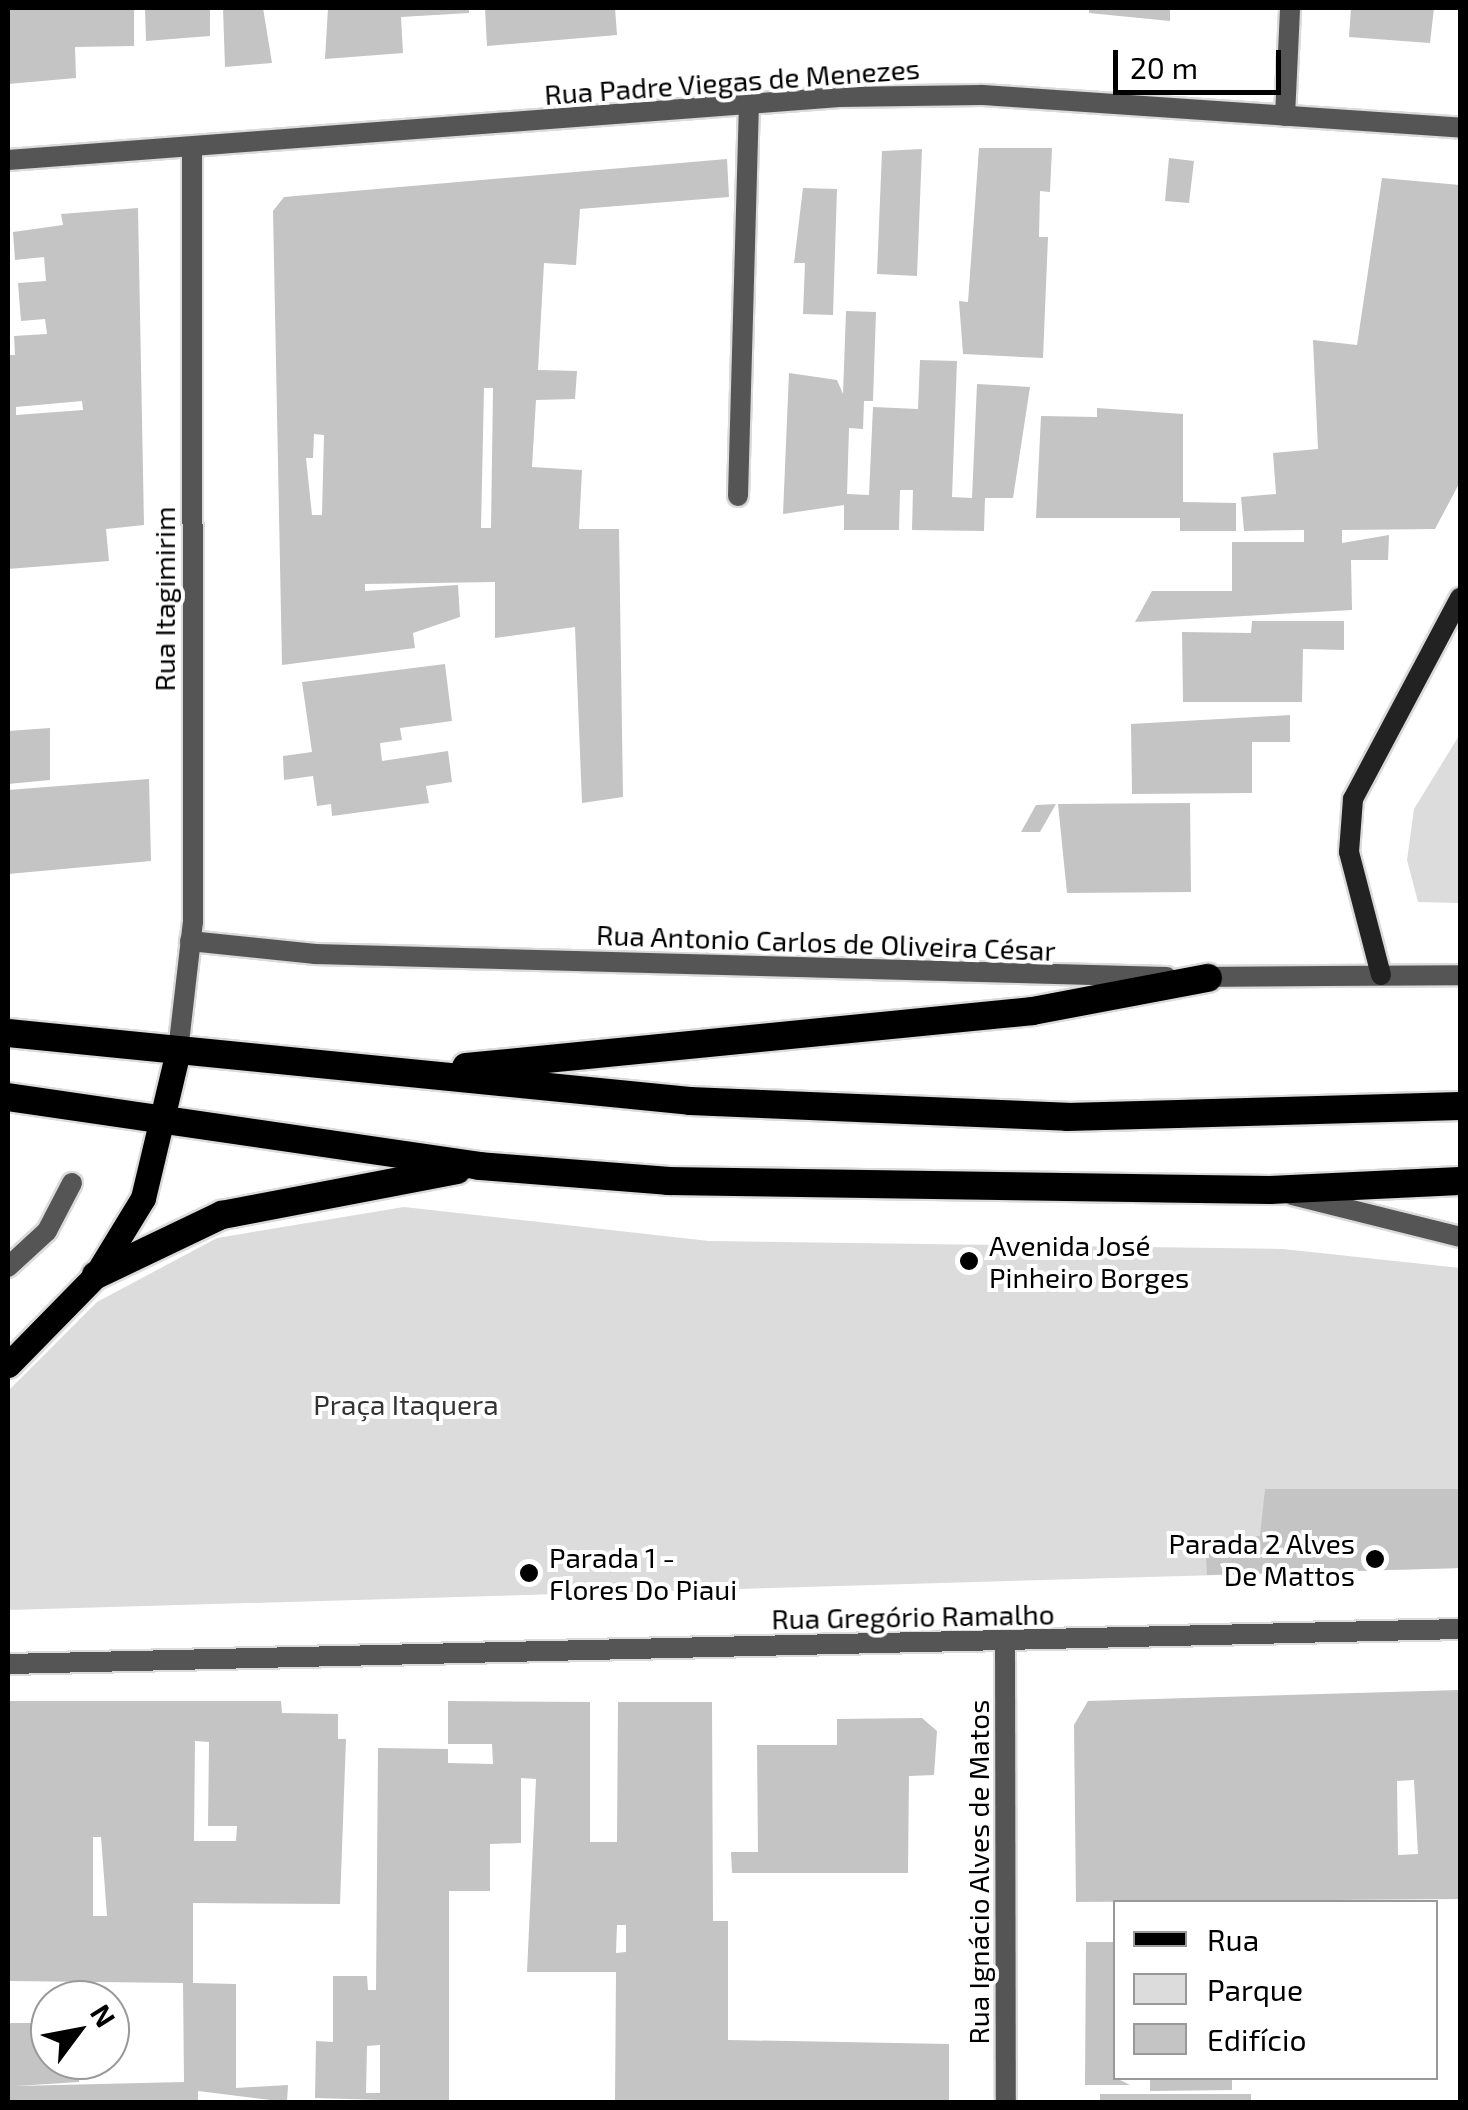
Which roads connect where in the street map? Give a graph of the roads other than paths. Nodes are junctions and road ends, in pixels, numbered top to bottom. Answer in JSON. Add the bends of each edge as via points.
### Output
{"nodes":[{"id":1,"x":1290,"y":8,"type":"edge"},
{"id":2,"x":749,"y":104,"type":"junction"},
{"id":3,"x":1285,"y":116,"type":"junction"},
{"id":4,"x":1460,"y":128,"type":"edge"},
{"id":5,"x":192,"y":147,"type":"junction"},
{"id":6,"x":8,"y":160,"type":"edge"},
{"id":7,"x":738,"y":496,"type":"dead end"},
{"id":8,"x":1460,"y":598,"type":"edge"},
{"id":9,"x":190,"y":940,"type":"junction"},
{"id":10,"x":1381,"y":975,"type":"junction"},
{"id":11,"x":1460,"y":975,"type":"edge"},
{"id":12,"x":1208,"y":978,"type":"junction"},
{"id":13,"x":8,"y":1033,"type":"edge"},
{"id":14,"x":178,"y":1050,"type":"junction"},
{"id":15,"x":394,"y":1073,"type":"junction"},
{"id":16,"x":8,"y":1097,"type":"edge"},
{"id":17,"x":1460,"y":1106,"type":"edge"},
{"id":18,"x":168,"y":1118,"type":"junction"},
{"id":19,"x":479,"y":1166,"type":"junction"},
{"id":20,"x":1460,"y":1181,"type":"edge"},
{"id":21,"x":72,"y":1184,"type":"dead end"},
{"id":22,"x":1270,"y":1190,"type":"junction"},
{"id":23,"x":1460,"y":1236,"type":"edge"},
{"id":24,"x":8,"y":1267,"type":"edge"},
{"id":25,"x":96,"y":1275,"type":"junction"},
{"id":26,"x":8,"y":1365,"type":"edge"},
{"id":27,"x":1460,"y":1629,"type":"edge"},
{"id":28,"x":1005,"y":1642,"type":"junction"},
{"id":29,"x":8,"y":1664,"type":"edge"},
{"id":30,"x":1006,"y":2102,"type":"edge"}],
"edges":[{"from":1,"to":3,"type":"street"},
{"from":2,"to":3,"type":"street","name":"Rua Padre Viegas de Menezes","via":[[982,94]]},
{"from":2,"to":5,"type":"street","name":"Rua Padre Viegas de Menezes"},
{"from":2,"to":7,"type":"street"},
{"from":3,"to":4,"type":"street","name":"Rua Padre Viegas de Menezes"},
{"from":5,"to":6,"type":"street","name":"Rua Padre Viegas de Menezes"},
{"from":5,"to":9,"type":"street","name":"Rua Itagimirim"},
{"from":8,"to":10,"type":"main road","via":[[1353,799],[1349,852]]},
{"from":9,"to":12,"type":"street","name":"Rua Antonio Carlos de Oliveira César","via":[[315,954]]},
{"from":9,"to":14,"type":"street","name":"Rua Itagimirim"},
{"from":10,"to":11,"type":"street","name":"Rua Antonio Carlos de Oliveira César"},
{"from":10,"to":12,"type":"street","name":"Rua Antonio Carlos de Oliveira César"},
{"from":12,"to":15,"type":"highway","via":[[1032,1011]]},
{"from":13,"to":14,"type":"highway"},
{"from":14,"to":15,"type":"highway"},
{"from":14,"to":18,"type":"main road"},
{"from":15,"to":17,"type":"highway","via":[[690,1101],[1066,1117]]},
{"from":16,"to":18,"type":"highway"},
{"from":18,"to":19,"type":"highway"},
{"from":18,"to":25,"type":"main road","via":[[143,1198]]},
{"from":19,"to":22,"type":"highway","via":[[668,1182]]},
{"from":19,"to":25,"type":"highway","via":[[222,1216]]},
{"from":20,"to":22,"type":"highway"},
{"from":21,"to":24,"type":"street","via":[[47,1232]]},
{"from":22,"to":23,"type":"street"},
{"from":25,"to":26,"type":"main road"},
{"from":27,"to":28,"type":"street","name":"Rua Gregório Ramalho"},
{"from":28,"to":29,"type":"street","name":"Rua Gregório Ramalho"},
{"from":28,"to":30,"type":"street","name":"Rua Ignácio Alves de Matos"}]}
